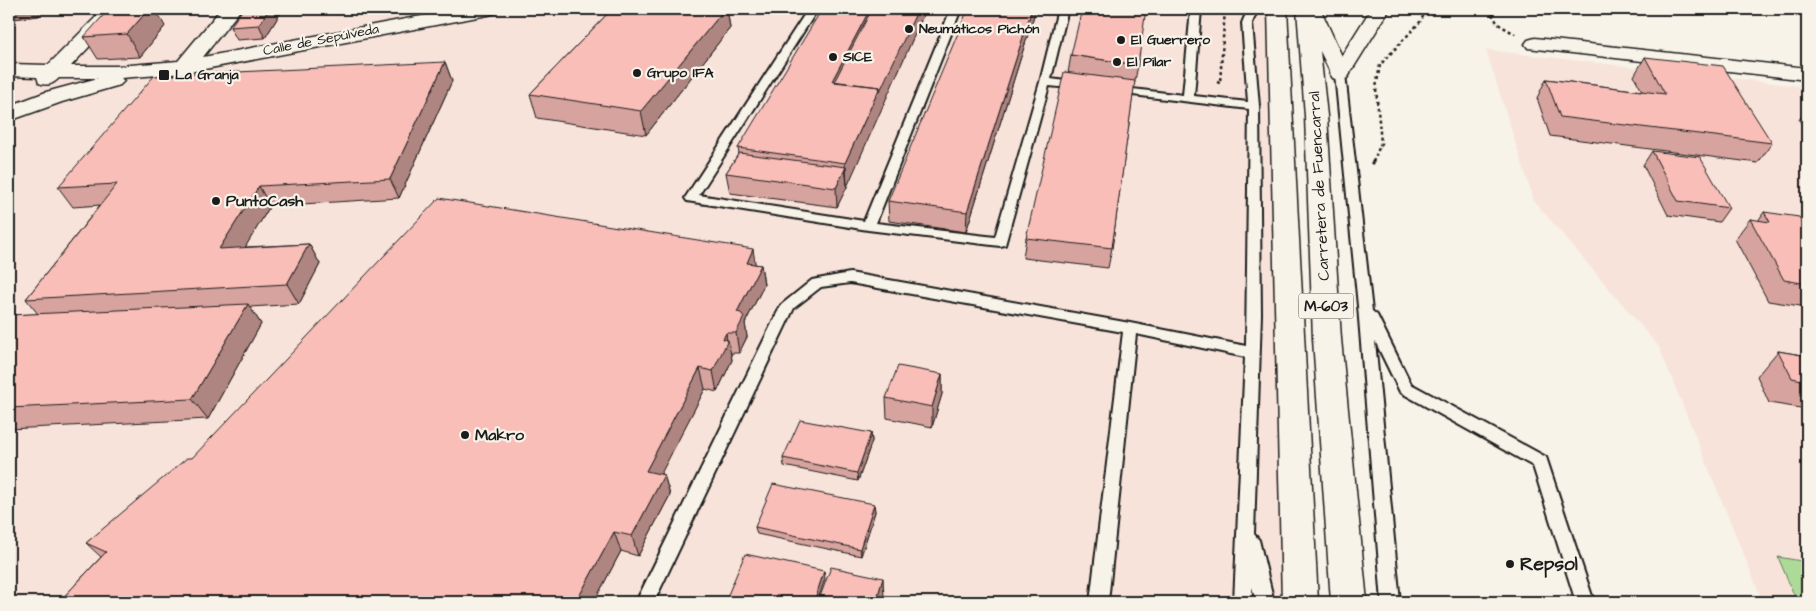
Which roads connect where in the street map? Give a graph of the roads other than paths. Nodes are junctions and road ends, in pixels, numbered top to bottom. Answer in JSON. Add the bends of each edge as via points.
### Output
{"nodes":[{"id":1,"x":115,"y":9,"type":"edge"},
{"id":2,"x":231,"y":9,"type":"edge"},
{"id":3,"x":488,"y":9,"type":"edge"},
{"id":4,"x":813,"y":9,"type":"edge"},
{"id":5,"x":956,"y":9,"type":"edge"},
{"id":6,"x":1063,"y":9,"type":"edge"},
{"id":7,"x":1196,"y":9,"type":"edge"},
{"id":8,"x":1253,"y":9,"type":"edge"},
{"id":9,"x":1277,"y":9,"type":"edge"},
{"id":10,"x":1306,"y":9,"type":"edge"},
{"id":11,"x":1312,"y":9,"type":"edge"},
{"id":12,"x":1380,"y":9,"type":"edge"},
{"id":13,"x":1535,"y":44,"type":"road end"},
{"id":14,"x":184,"y":67,"type":"junction"},
{"id":15,"x":9,"y":70,"type":"edge"},
{"id":16,"x":153,"y":71,"type":"junction"},
{"id":17,"x":52,"y":72,"type":"junction"},
{"id":18,"x":1340,"y":74,"type":"junction"},
{"id":19,"x":1807,"y":74,"type":"edge"},
{"id":20,"x":1045,"y":82,"type":"junction"},
{"id":21,"x":1188,"y":99,"type":"junction"},
{"id":22,"x":1254,"y":106,"type":"junction"},
{"id":23,"x":9,"y":115,"type":"edge"},
{"id":24,"x":868,"y":226,"type":"junction"},
{"id":25,"x":1366,"y":306,"type":"junction"},
{"id":26,"x":1130,"y":328,"type":"junction"},
{"id":27,"x":1252,"y":353,"type":"junction"},
{"id":28,"x":1246,"y":522,"type":"junction"},
{"id":29,"x":645,"y":602,"type":"edge"},
{"id":30,"x":1099,"y":602,"type":"edge"},
{"id":31,"x":1244,"y":602,"type":"edge"},
{"id":32,"x":1265,"y":602,"type":"edge"},
{"id":33,"x":1300,"y":602,"type":"edge"},
{"id":34,"x":1349,"y":602,"type":"edge"},
{"id":35,"x":1391,"y":602,"type":"edge"},
{"id":36,"x":1585,"y":602,"type":"edge"}],
"edges":[{"from":1,"to":17,"type":"main road"},
{"from":2,"to":14,"type":"main road"},
{"from":3,"to":14,"type":"main road","name":"Calle de Sepúlveda"},
{"from":4,"to":24,"type":"lane","via":[[691,198]]},
{"from":5,"to":24,"type":"lane"},
{"from":6,"to":20,"type":"lane"},
{"from":7,"to":21,"type":"lane"},
{"from":8,"to":22,"type":"lane","via":[[1247,23]]},
{"from":9,"to":33,"type":"main road","name":"Carretera de Fuencarral","number":"M-603"},
{"from":10,"to":34,"type":"main road","name":"Carretera de Fuencarral","number":"M-603","via":[[1316,116],[1327,339]]},
{"from":11,"to":18,"type":"main road"},
{"from":12,"to":18,"type":"main road"},
{"from":13,"to":19,"type":"main road"},
{"from":14,"to":16,"type":"main road","name":"Calle de Sepúlveda"},
{"from":15,"to":17,"type":"main road","name":"Calle de Sepúlveda"},
{"from":16,"to":17,"type":"main road","name":"Calle de Sepúlveda"},
{"from":16,"to":23,"type":"main road","name":"Calle de Sepúlveda","via":[[54,98]]},
{"from":17,"to":23,"type":"main road"},
{"from":18,"to":25,"type":"lane"},
{"from":20,"to":21,"type":"lane"},
{"from":20,"to":24,"type":"lane","via":[[1000,242]]},
{"from":21,"to":22,"type":"lane"},
{"from":22,"to":27,"type":"lane"},
{"from":25,"to":35,"type":"lane"},
{"from":25,"to":36,"type":"lane","via":[[1405,388],[1540,462]]},
{"from":26,"to":27,"type":"lane"},
{"from":26,"to":29,"type":"lane","via":[[850,278],[817,283],[788,305]]},
{"from":26,"to":30,"type":"lane"},
{"from":27,"to":28,"type":"lane"},
{"from":28,"to":31,"type":"lane"},
{"from":28,"to":32,"type":"lane"}]}
